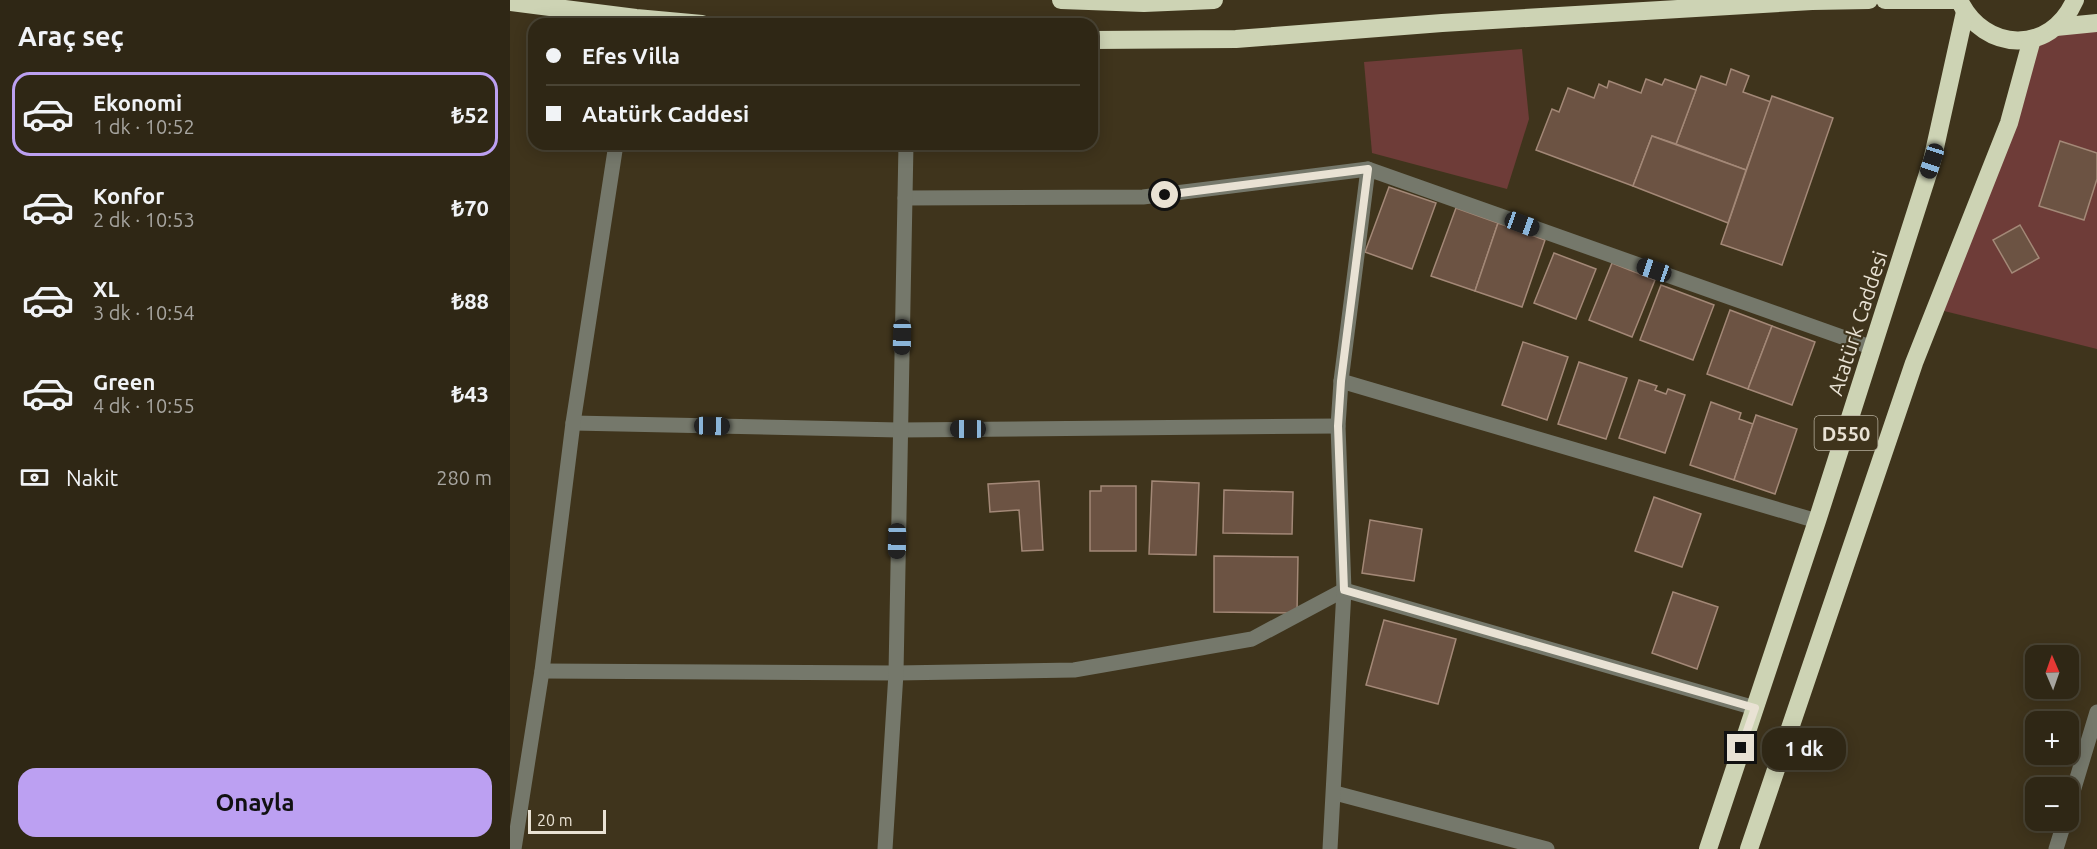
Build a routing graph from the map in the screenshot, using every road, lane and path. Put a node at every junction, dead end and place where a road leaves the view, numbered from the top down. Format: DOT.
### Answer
graph roads {
  1 [pos="1061,0"];
  2 [pos="1214,0"];
  3 [pos="1869,0"];
  4 [pos="1885,0"];
  5 [pos="2075,0"];
  6 [pos="510,2"];
  7 [pos="1961,4"];
  8 [pos="615,18"];
  9 [pos="2097,23"];
  10 [pos="2056,27"];
  11 [pos="2032,39"];
  12 [pos="1098,40"];
  13 [pos="615,150"];
  14 [pos="906,150"];
  15 [pos="1368,169"];
  16 [pos="905,198"];
  17 [pos="1873,348"];
  18 [pos="1341,381"];
  19 [pos="573,423"];
  20 [pos="1338,426"];
  21 [pos="899,430"];
  22 [pos="1817,522"];
  23 [pos="1344,590"];
  24 [pos="542,671"];
  25 [pos="896,673"];
  26 [pos="1755,708"];
  27 [pos="2097,712"];
  28 [pos="2077,777"];
  29 [pos="1335,793"];
  30 [pos="2062,831"];
  31 [pos="514,849"];
  32 [pos="885,849"];
  33 [pos="1330,849"];
  34 [pos="1547,849"];
  35 [pos="1708,849"];
  36 [pos="1749,849"];
  37 [pos="2056,849"];
  1 -- 2 [label="highway"];
  3 -- 12 [label="highway"];
  4 -- 7 [label="highway"];
  5 -- 10 [label="highway"];
  6 -- 8 [label="highway"];
  7 -- 11 [label="highway"];
  7 -- 17 [label="highway, Atatürk Caddesi / D550"];
  9 -- 10 [label="highway"];
  10 -- 11 [label="highway"];
  11 -- 36 [label="highway, D550"];
  13 -- 19 [label="street"];
  14 -- 16 [label="street"];
  15 -- 16 [label="street"];
  15 -- 17 [label="street"];
  15 -- 18 [label="street"];
  16 -- 21 [label="street"];
  17 -- 22 [label="highway, Atatürk Caddesi / D550"];
  18 -- 20 [label="street"];
  18 -- 22 [label="street"];
  19 -- 21 [label="street"];
  19 -- 24 [label="street"];
  20 -- 21 [label="street"];
  20 -- 23 [label="street"];
  21 -- 25 [label="street"];
  22 -- 26 [label="highway, Atatürk Caddesi / D550"];
  23 -- 25 [label="street"];
  23 -- 26 [label="street"];
  23 -- 29 [label="street"];
  24 -- 25 [label="street"];
  24 -- 31 [label="street"];
  25 -- 32 [label="street"];
  26 -- 35 [label="highway, Atatürk Caddesi / D550"];
  27 -- 28 [label="street"];
  29 -- 33 [label="street"];
  29 -- 34 [label="street"];
  30 -- 37 [label="street"];
}
